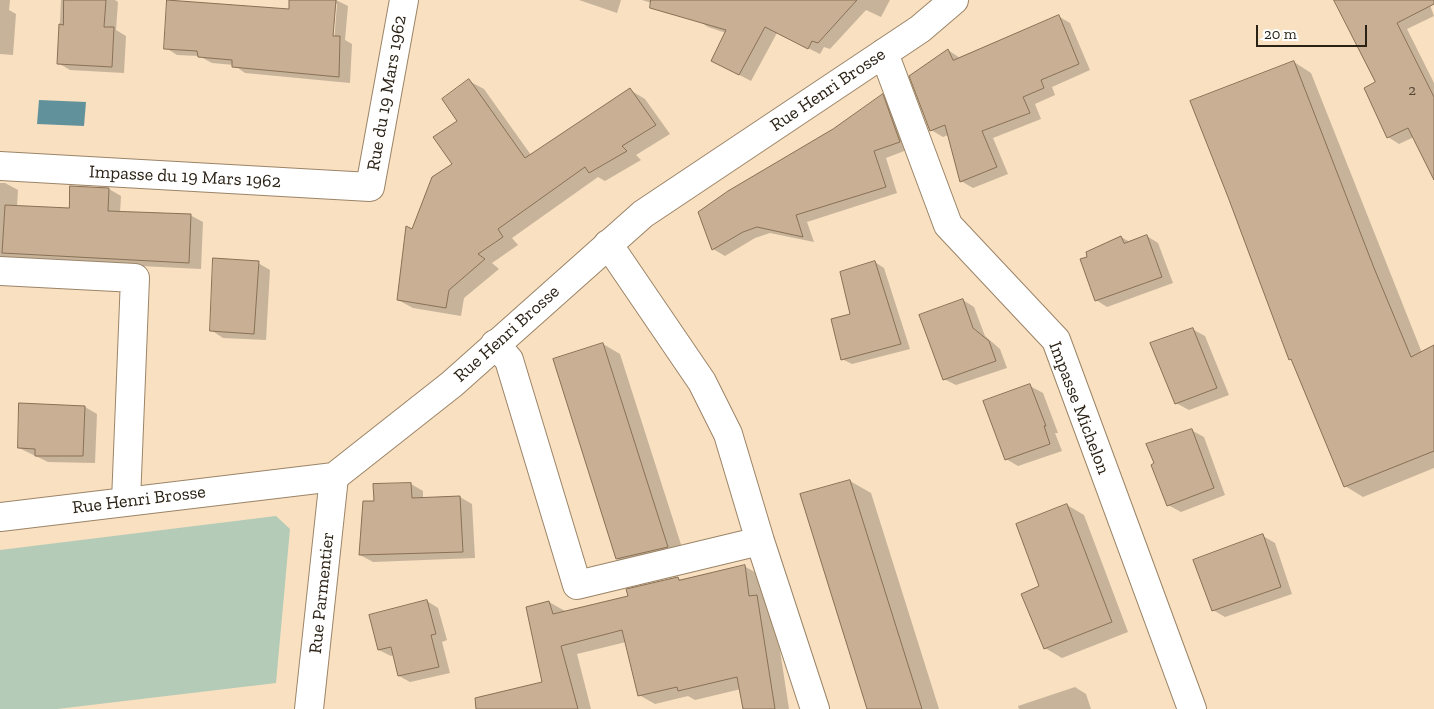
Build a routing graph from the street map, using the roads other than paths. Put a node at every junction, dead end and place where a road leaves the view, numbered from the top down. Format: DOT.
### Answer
graph roads {
  1 [pos="404,0"];
  2 [pos="954,0"];
  3 [pos="884,54"];
  4 [pos="0,166"];
  5 [pos="370,187"];
  6 [pos="608,244"];
  7 [pos="0,271"];
  8 [pos="495,344"];
  9 [pos="334,477"];
  10 [pos="126,502"];
  11 [pos="0,517"];
  12 [pos="760,541"];
  13 [pos="309,709"];
  14 [pos="815,709"];
  15 [pos="1192,709"];
  1 -- 5 [label="street, Rue du 19 Mars 1962"];
  2 -- 3 [label="street, Rue Henri Brosse"];
  3 -- 6 [label="street, Rue Henri Brosse"];
  3 -- 15 [label="street, Impasse Michelon"];
  4 -- 5 [label="street, Impasse du 19 Mars 1962"];
  6 -- 8 [label="street, Rue Henri Brosse"];
  6 -- 12 [label="street"];
  7 -- 10 [label="street"];
  8 -- 9 [label="street, Rue Henri Brosse"];
  8 -- 12 [label="street"];
  9 -- 10 [label="street, Rue Henri Brosse"];
  9 -- 13 [label="street, Rue Parmentier"];
  10 -- 11 [label="street, Rue Henri Brosse"];
  12 -- 14 [label="street"];
}
